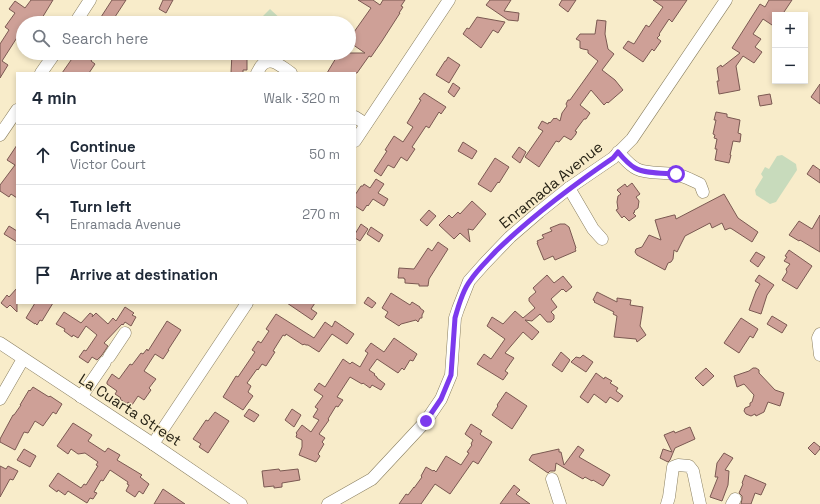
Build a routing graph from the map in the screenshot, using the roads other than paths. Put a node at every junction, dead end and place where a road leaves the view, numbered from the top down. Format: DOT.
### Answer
graph roads {
  1 [pos="90,0"];
  2 [pos="449,0"];
  3 [pos="726,0"];
  4 [pos="79,16"];
  5 [pos="50,60"];
  6 [pos="42,72"];
  7 [pos="258,72"];
  8 [pos="290,72"];
  9 [pos="16,111"];
  10 [pos="356,118"];
  11 [pos="366,124"];
  12 [pos="0,135"];
  13 [pos="356,139"];
  14 [pos="618,152"];
  15 [pos="569,188"];
  16 [pos="703,192"];
  17 [pos="602,239"];
  18 [pos="246,304"];
  19 [pos="125,333"];
  20 [pos="820,334"];
  21 [pos="0,343"];
  22 [pos="820,355"];
  23 [pos="23,359"];
  24 [pos="81,397"];
  25 [pos="0,399"];
  26 [pos="153,444"];
  27 [pos="552,479"];
  28 [pos="241,504"];
  29 [pos="328,504"];
  30 [pos="560,504"];
  31 [pos="667,504"];
  32 [pos="700,504"];
  1 -- 4 [label="street"];
  2 -- 11 [label="street"];
  3 -- 14 [label="street, Enramada Avenue"];
  5 -- 6 [label="street"];
  7 -- 8 [label="street"];
  9 -- 12 [label="street"];
  10 -- 11 [label="street"];
  11 -- 13 [label="street"];
  14 -- 15 [label="street, Enramada Avenue"];
  14 -- 16 [label="street"];
  15 -- 17 [label="street"];
  15 -- 29 [label="street, Enramada Avenue"];
  18 -- 26 [label="street"];
  19 -- 24 [label="street"];
  20 -- 22 [label="street"];
  21 -- 23 [label="street, La Cuarta Street"];
  23 -- 24 [label="street, La Cuarta Street"];
  23 -- 25 [label="street"];
  24 -- 26 [label="street, La Cuarta Street"];
  26 -- 28 [label="street, La Cuarta Street"];
  27 -- 30 [label="street"];
  31 -- 32 [label="street"];
}
